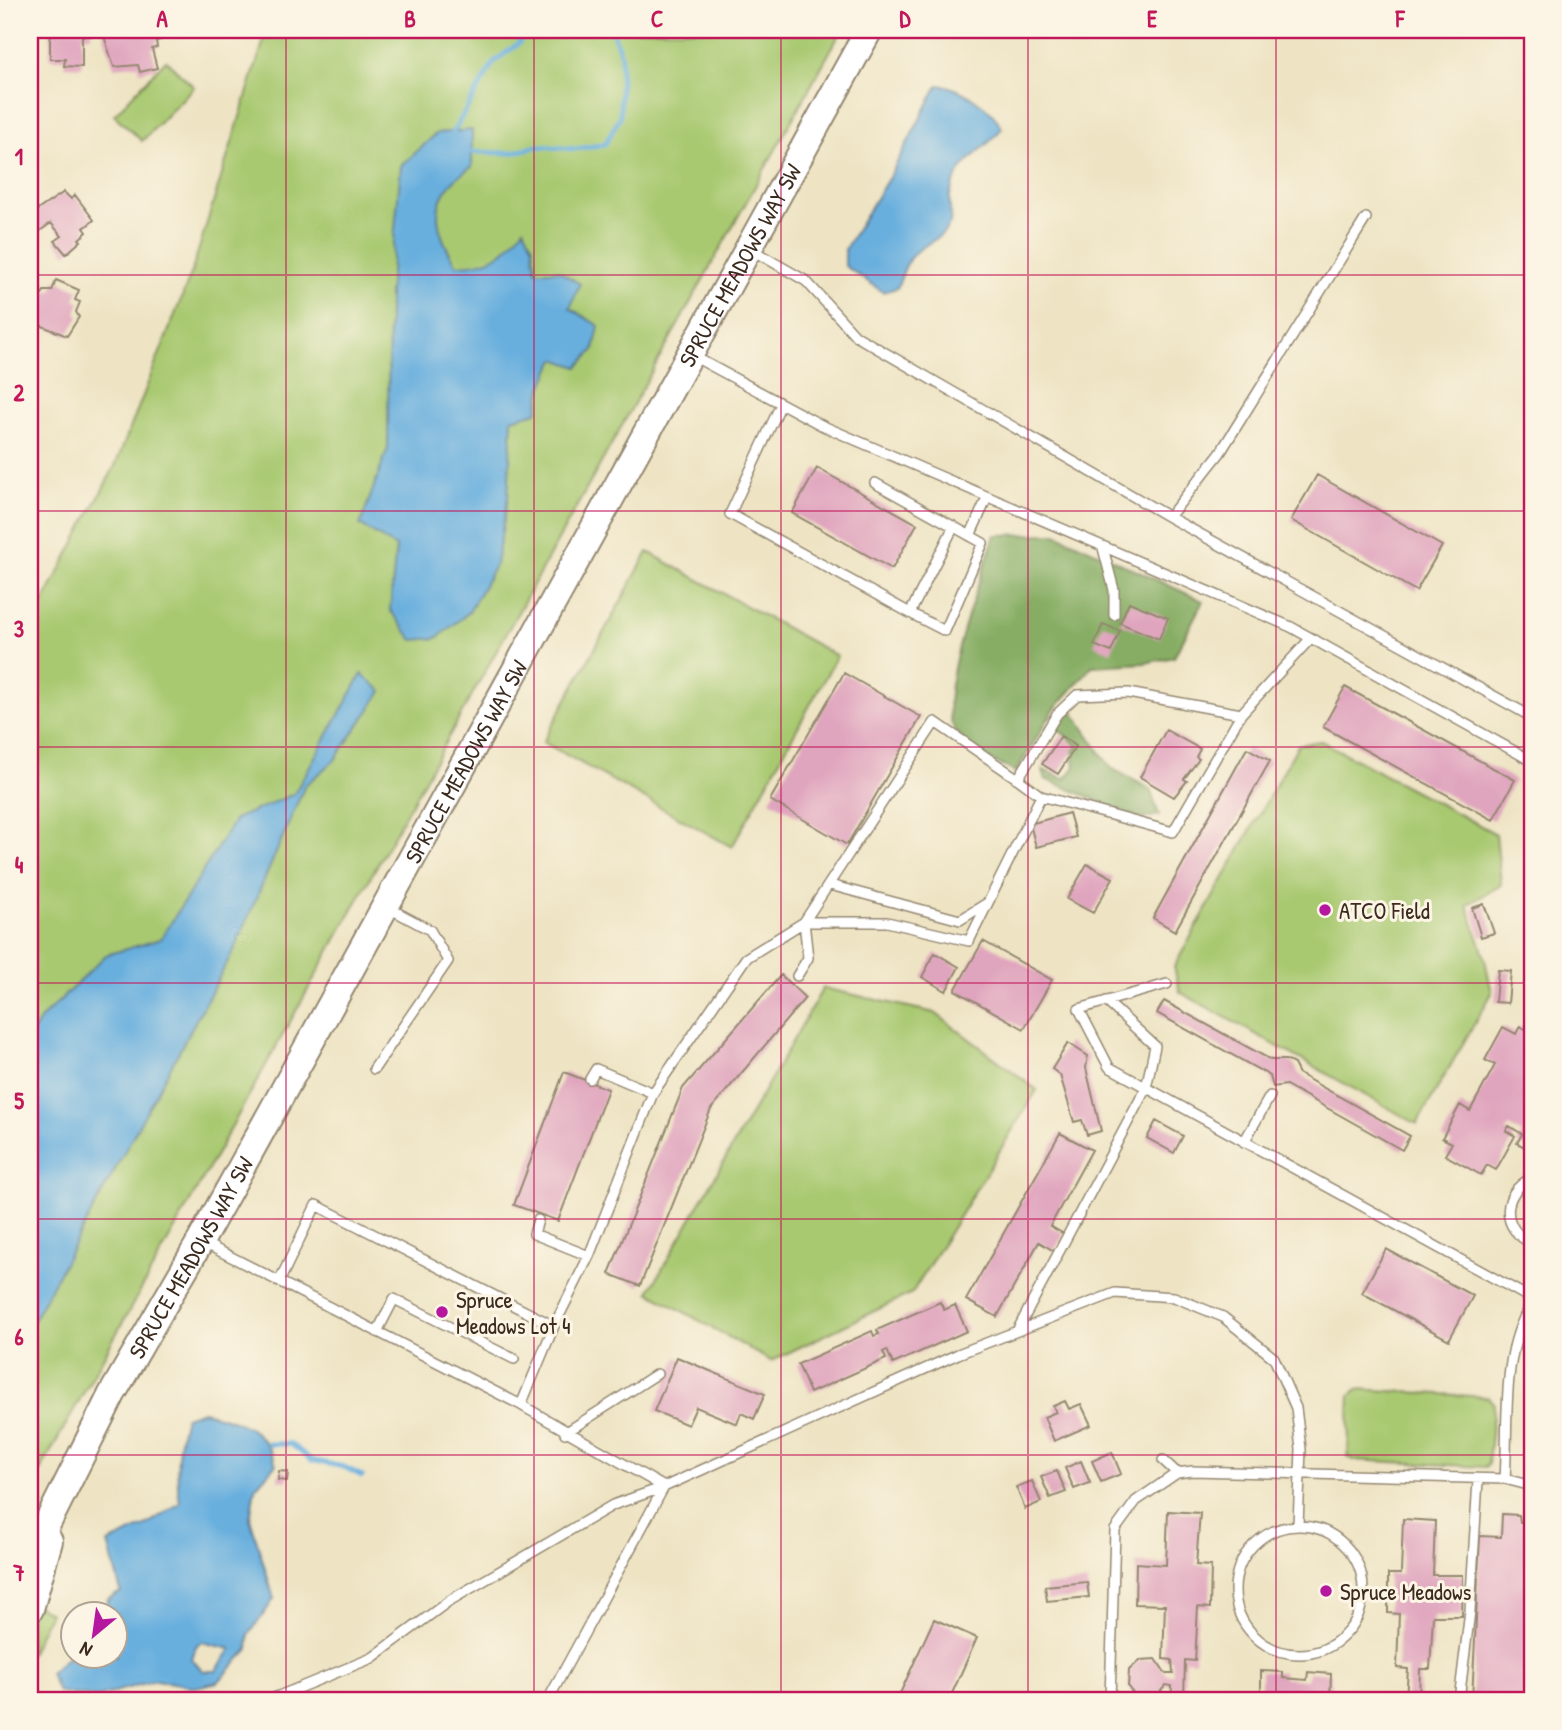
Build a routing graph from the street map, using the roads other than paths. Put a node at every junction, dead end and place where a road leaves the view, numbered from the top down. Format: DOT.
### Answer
graph roads {
  1 [pos="869,30"];
  2 [pos="1366,218"];
  3 [pos="747,247"];
  4 [pos="688,354"];
  5 [pos="781,404"];
  6 [pos="875,483"];
  7 [pos="987,498"];
  8 [pos="1169,517"];
  9 [pos="954,526"];
  10 [pos="970,536"];
  11 [pos="1103,548"];
  12 [pos="909,613"];
  13 [pos="1114,615"];
  14 [pos="1311,638"];
  15 [pos="1241,714"];
  16 [pos="1532,717"];
  17 [pos="1532,761"];
  18 [pos="1018,779"];
  19 [pos="1041,796"];
  20 [pos="830,885"];
  21 [pos="989,902"];
  22 [pos="386,906"];
  23 [pos="804,922"];
  24 [pos="797,976"];
  25 [pos="1167,984"];
  26 [pos="1107,1001"];
  27 [pos="374,1069"];
  28 [pos="590,1079"];
  29 [pos="1146,1088"];
  30 [pos="653,1093"];
  31 [pos="1270,1096"];
  32 [pos="1244,1142"];
  33 [pos="1532,1178"];
  34 [pos="538,1220"];
  35 [pos="200,1242"];
  36 [pos="1532,1243"];
  37 [pos="589,1256"];
  38 [pos="279,1282"];
  39 [pos="1532,1301"];
  40 [pos="554,1326"];
  41 [pos="1017,1331"];
  42 [pos="377,1332"];
  43 [pos="513,1359"];
  44 [pos="657,1374"];
  45 [pos="521,1405"];
  46 [pos="565,1433"];
  47 [pos="1163,1460"];
  48 [pos="1177,1473"];
  49 [pos="1301,1475"];
  50 [pos="1505,1479"];
  51 [pos="1478,1480"];
  52 [pos="1532,1486"];
  53 [pos="664,1487"];
  54 [pos="62,1492"];
  55 [pos="1298,1525"];
  56 [pos="30,1558"];
  57 [pos="30,1609"];
  58 [pos="1460,1692"];
  59 [pos="269,1700"];
  60 [pos="548,1700"];
  61 [pos="1110,1700"];
  1 -- 3 [label="main road, SPRUCE MEADOWS WAY SW"];
  2 -- 8 [label="lane"];
  3 -- 4 [label="main road, SPRUCE MEADOWS WAY SW"];
  3 -- 8 [label="lane"];
  4 -- 5 [label="lane"];
  4 -- 22 [label="main road, SPRUCE MEADOWS WAY SW"];
  5 -- 7 [label="lane"];
  5 -- 12 [label="lane"];
  6 -- 9 [label="lane"];
  7 -- 10 [label="lane"];
  7 -- 11 [label="lane"];
  8 -- 16 [label="lane"];
  9 -- 10 [label="lane"];
  9 -- 12 [label="lane"];
  10 -- 12 [label="lane"];
  11 -- 13 [label="lane"];
  11 -- 14 [label="lane"];
  14 -- 15 [label="lane"];
  14 -- 17 [label="lane"];
  15 -- 18 [label="lane"];
  15 -- 19 [label="lane"];
  18 -- 19 [label="lane"];
  18 -- 20 [label="lane"];
  19 -- 21 [label="lane"];
  20 -- 21 [label="lane"];
  20 -- 23 [label="lane"];
  21 -- 23 [label="lane"];
  22 -- 27 [label="lane"];
  22 -- 35 [label="main road, SPRUCE MEADOWS WAY SW"];
  23 -- 24 [label="lane"];
  23 -- 30 [label="lane"];
  25 -- 26 [label="lane"];
  26 -- 29 [label="lane"];
  26 -- 29 [label="lane"];
  28 -- 30 [label="lane"];
  29 -- 32 [label="lane"];
  29 -- 41 [label="lane"];
  30 -- 37 [label="lane"];
  31 -- 32 [label="lane"];
  32 -- 39 [label="lane"];
  33 -- 36 [label="lane"];
  34 -- 37 [label="lane"];
  35 -- 38 [label="lane"];
  35 -- 54 [label="main road, SPRUCE MEADOWS WAY SW"];
  37 -- 40 [label="lane"];
  38 -- 40 [label="lane"];
  38 -- 42 [label="lane"];
  39 -- 50 [label="lane"];
  40 -- 45 [label="lane"];
  41 -- 49 [label="lane"];
  41 -- 53 [label="lane"];
  42 -- 43 [label="lane"];
  42 -- 45 [label="lane"];
  44 -- 46 [label="lane"];
  45 -- 46 [label="lane"];
  46 -- 53 [label="lane"];
  47 -- 48 [label="lane"];
  48 -- 49 [label="lane"];
  48 -- 61 [label="lane"];
  49 -- 51 [label="lane"];
  49 -- 55 [label="lane"];
  50 -- 51 [label="lane"];
  50 -- 52 [label="lane"];
  51 -- 58 [label="lane"];
  53 -- 59 [label="lane"];
  53 -- 60 [label="lane"];
  54 -- 56 [label="main road, SPRUCE MEADOWS WAY SW"];
  54 -- 57 [label="main road, SPRUCE MEADOWS WAY SW"];
  55 -- 55 [label="lane"];
}
